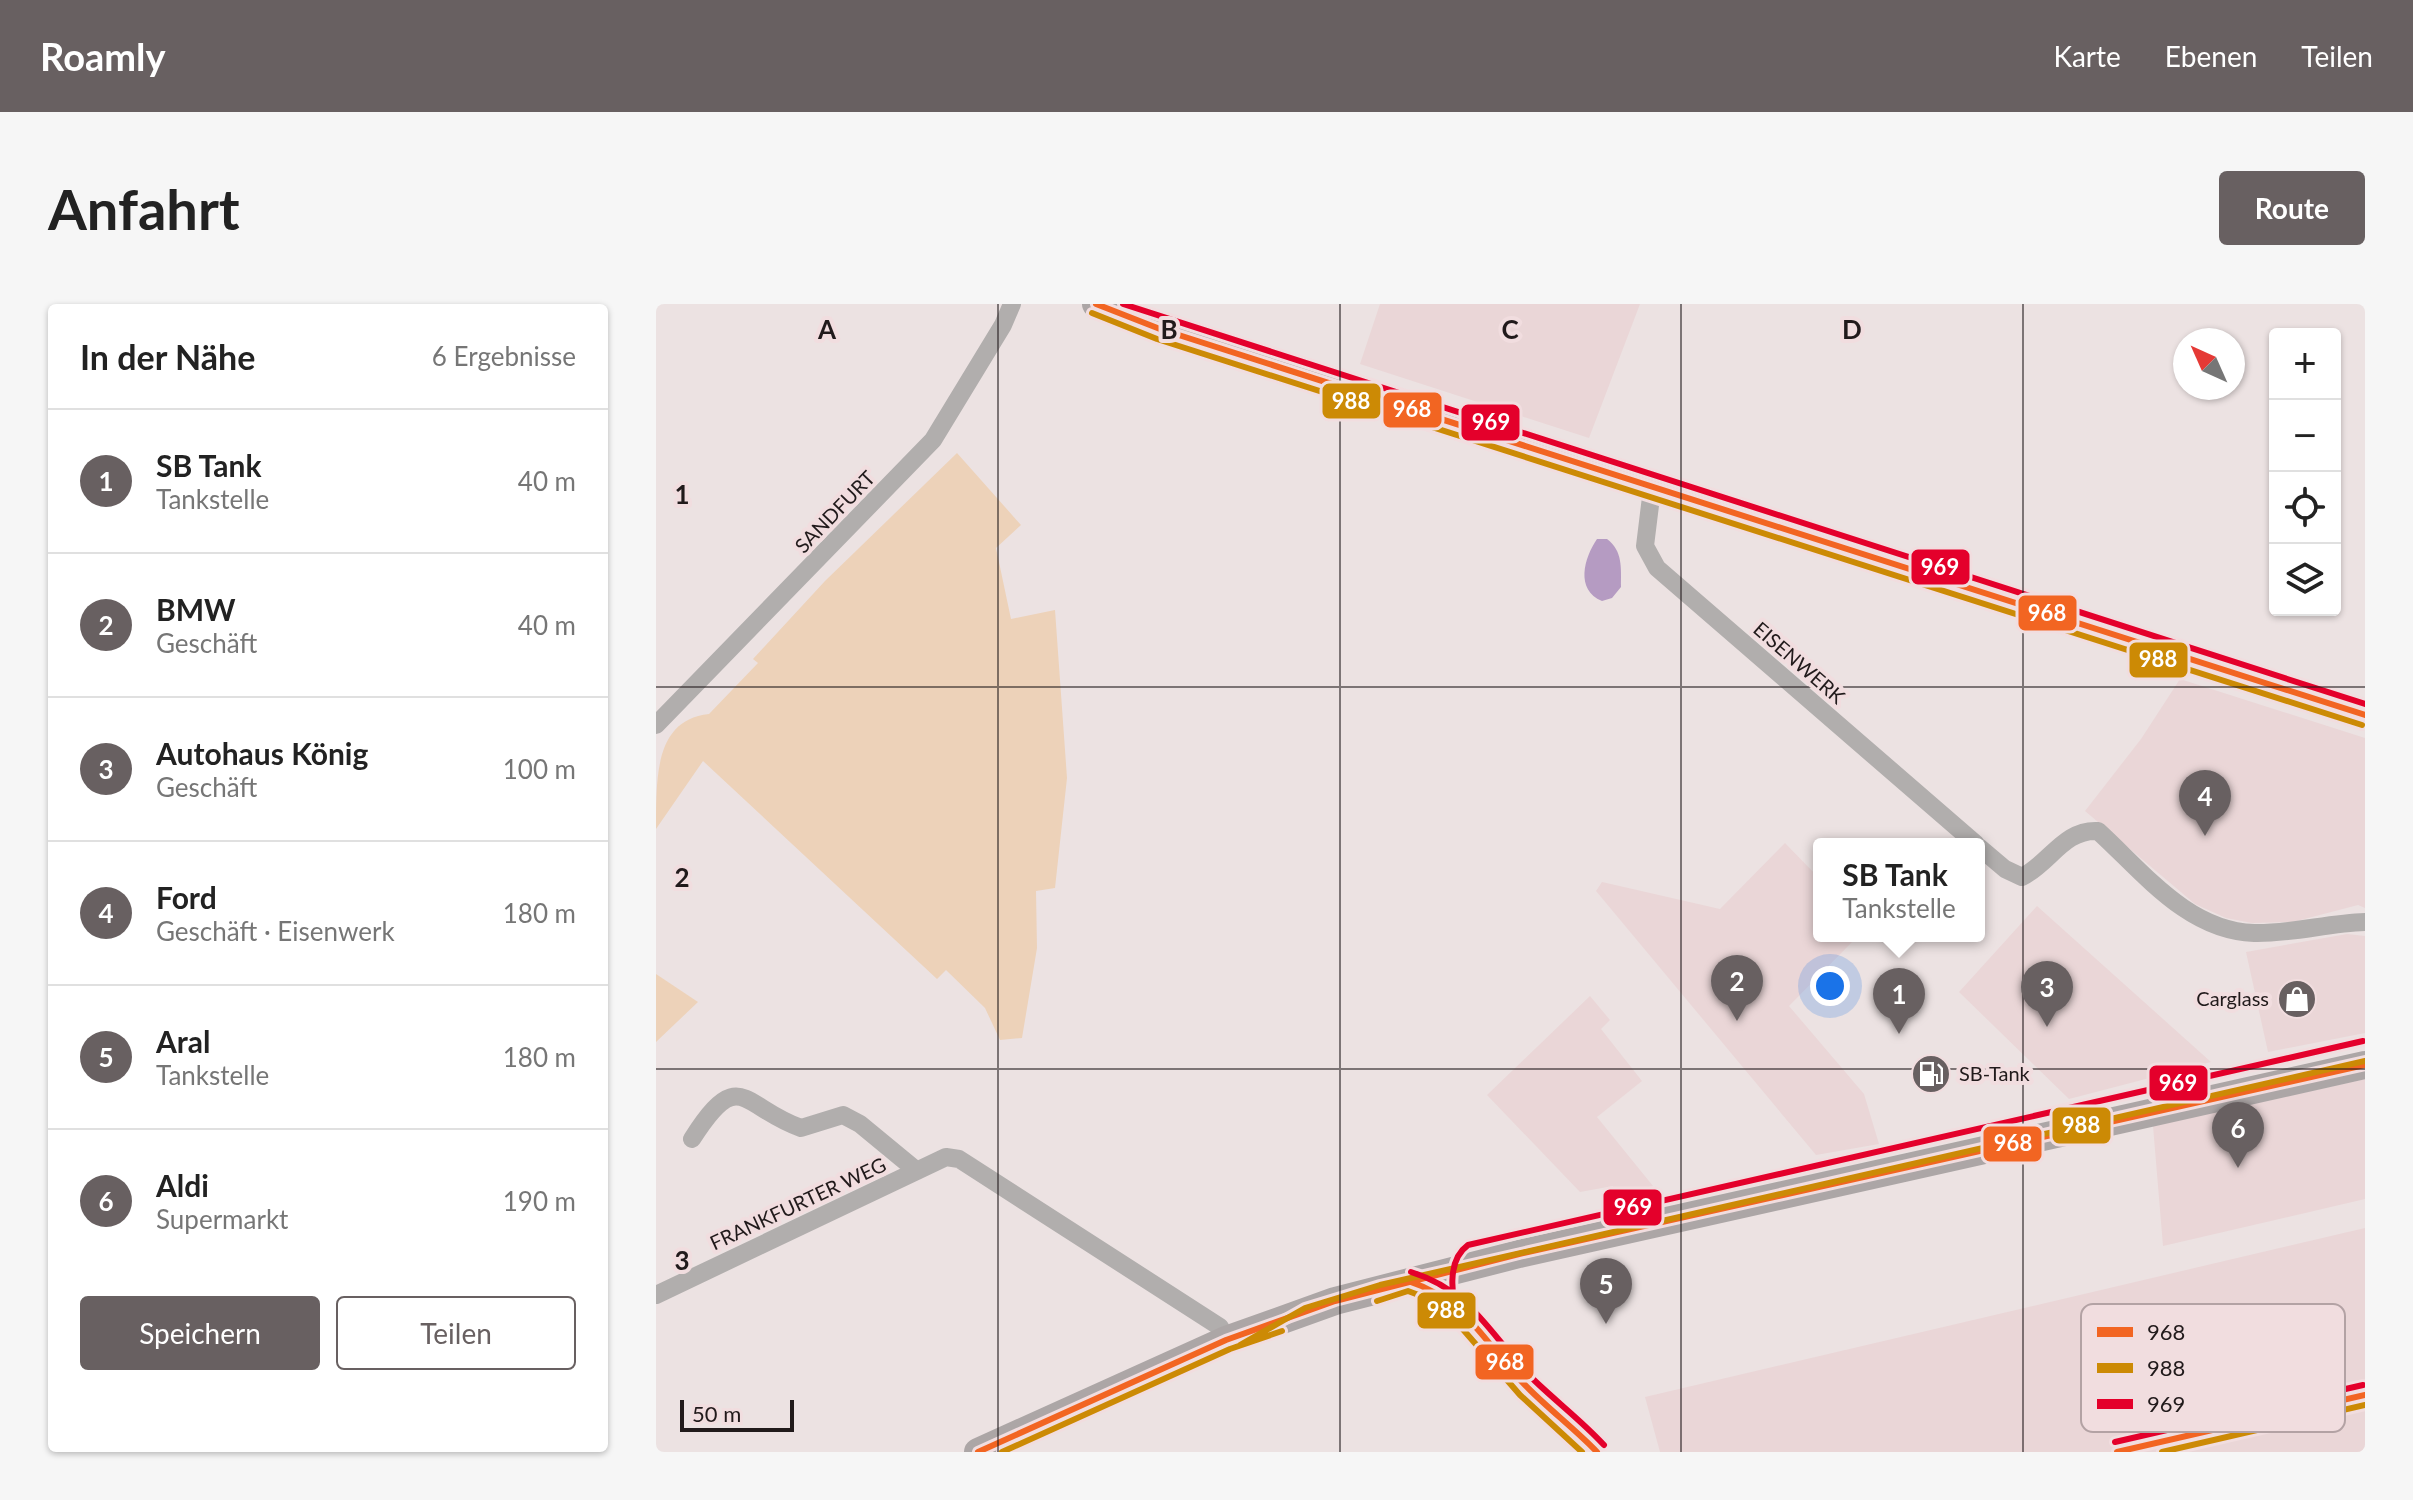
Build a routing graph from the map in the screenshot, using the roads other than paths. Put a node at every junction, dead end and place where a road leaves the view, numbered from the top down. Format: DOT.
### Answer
graph roads {
  1 [pos="1012,304"];
  2 [pos="1096,304"];
  3 [pos="1652,489"];
  4 [pos="2365,715"];
  5 [pos="656,725"];
  6 [pos="1970,838"];
  7 [pos="1985,851"];
  8 [pos="2365,922"];
  9 [pos="2365,1051"];
  10 [pos="2365,1065"];
  11 [pos="692,1139"];
  12 [pos="917,1171"];
  13 [pos="656,1295"];
  14 [pos="1227,1335"];
  15 [pos="978,1452"];
  1 -- 5 [label="street, SANDFURT"];
  2 -- 3 [label="main road"];
  3 -- 4 [label="main road"];
  3 -- 6 [label="street, EISENWERK"];
  7 -- 8 [label="street, EISENWERK"];
  9 -- 14 [label="main road"];
  10 -- 14 [label="main road"];
  11 -- 12 [label="street"];
  12 -- 13 [label="street, FRANKFURTER WEG"];
  12 -- 14 [label="street, FRANKFURTER WEG"];
  14 -- 15 [label="main road"];
}
